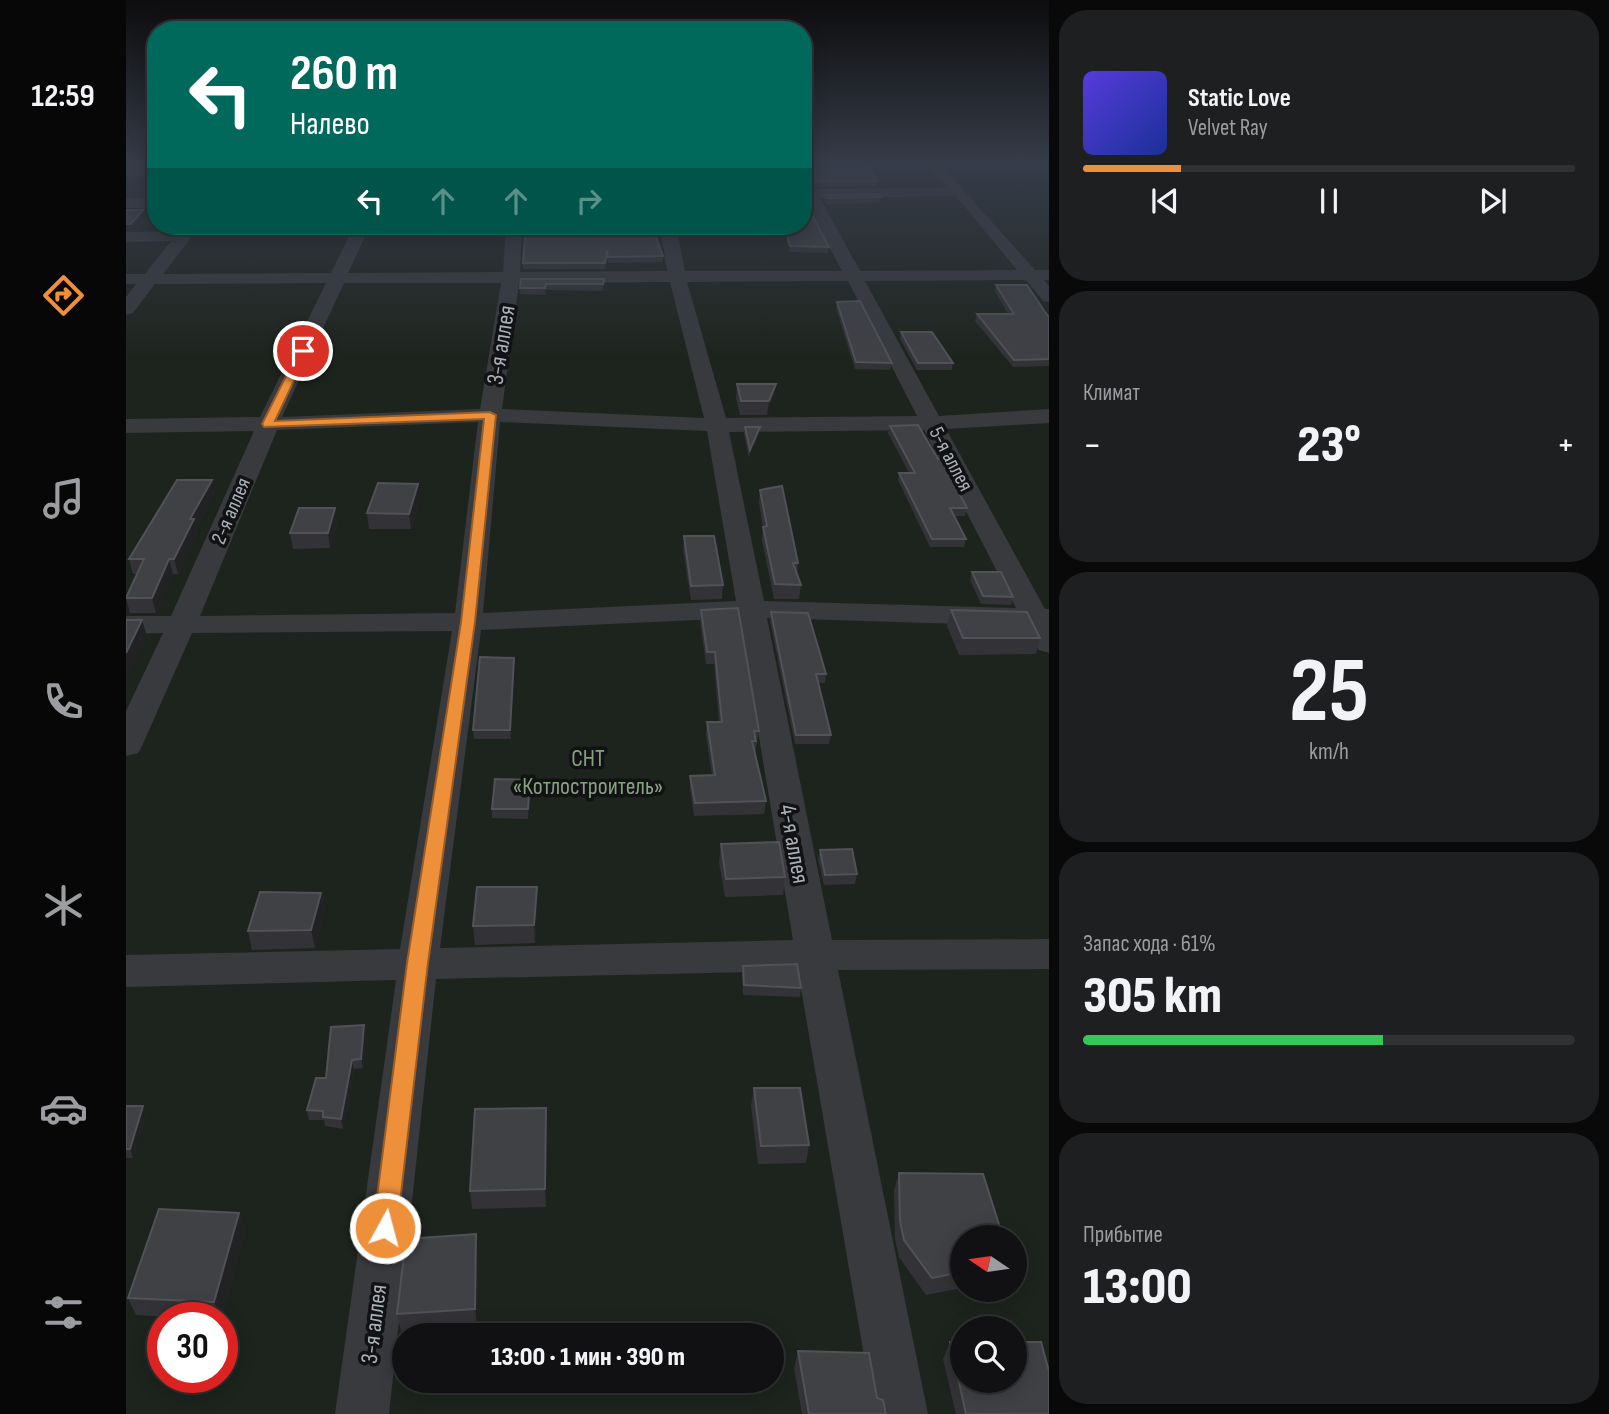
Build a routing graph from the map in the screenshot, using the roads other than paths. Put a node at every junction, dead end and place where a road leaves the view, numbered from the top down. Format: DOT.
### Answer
graph roads {
  1 [pos="829,231"];
  2 [pos="993,231"];
  3 [pos="147,235"];
  4 [pos="185,235"];
  5 [pos="358,235"];
  6 [pos="513,235"];
  7 [pos="670,235"];
  8 [pos="126,237"];
  9 [pos="853,274"];
  10 [pos="1030,274"];
  11 [pos="1049,275"];
  12 [pos="511,276"];
  13 [pos="339,277"];
  14 [pos="677,277"];
  15 [pos="126,279"];
  16 [pos="152,279"];
  17 [pos="1049,297"];
  18 [pos="126,309"];
  19 [pos="490,415"];
  20 [pos="1049,416"];
  21 [pos="932,423"];
  22 [pos="268,424"];
  23 [pos="717,425"];
  24 [pos="126,426"];
  25 [pos="751,609"];
  26 [pos="1043,618"];
  27 [pos="468,622"];
  28 [pos="126,625"];
  29 [pos="181,626"];
  30 [pos="1049,644"];
  31 [pos="126,746"];
  32 [pos="1049,954"];
  33 [pos="814,955"];
  34 [pos="418,963"];
  35 [pos="126,971"];
  36 [pos="362,1414"];
  37 [pos="901,1414"];
  1 -- 9 [label="street, 5-я аллея"];
  2 -- 10 [label="street"];
  3 -- 8 [label="street"];
  4 -- 16 [label="street"];
  5 -- 13 [label="street, 2-я аллея"];
  6 -- 12 [label="street, 3-я аллея"];
  7 -- 14 [label="street, 4-я аллея"];
  9 -- 10 [label="street"];
  9 -- 14 [label="street"];
  9 -- 21 [label="street, 5-я аллея"];
  10 -- 11 [label="street"];
  10 -- 17 [label="street"];
  12 -- 13 [label="street"];
  12 -- 14 [label="street"];
  12 -- 19 [label="street, 3-я аллея"];
  13 -- 16 [label="street"];
  13 -- 22 [label="street, 2-я аллея"];
  14 -- 23 [label="street, 4-я аллея"];
  15 -- 16 [label="street"];
  16 -- 18 [label="street"];
  19 -- 22 [label="street"];
  19 -- 23 [label="street"];
  19 -- 27 [label="street, 3-я аллея"];
  20 -- 21 [label="street"];
  21 -- 23 [label="street"];
  21 -- 26 [label="street, 5-я аллея"];
  22 -- 24 [label="street"];
  22 -- 29 [label="street, 2-я аллея"];
  23 -- 25 [label="street, 4-я аллея"];
  25 -- 26 [label="street"];
  25 -- 27 [label="street"];
  25 -- 33 [label="street, 4-я аллея"];
  26 -- 30 [label="street, 5-я аллея"];
  27 -- 29 [label="street"];
  27 -- 34 [label="street, 3-я аллея"];
  28 -- 29 [label="street"];
  29 -- 31 [label="street, 2-я аллея"];
  32 -- 33 [label="street"];
  33 -- 34 [label="street"];
  33 -- 37 [label="street, 4-я аллея"];
  34 -- 35 [label="street"];
  34 -- 36 [label="street, 3-я аллея"];
}
